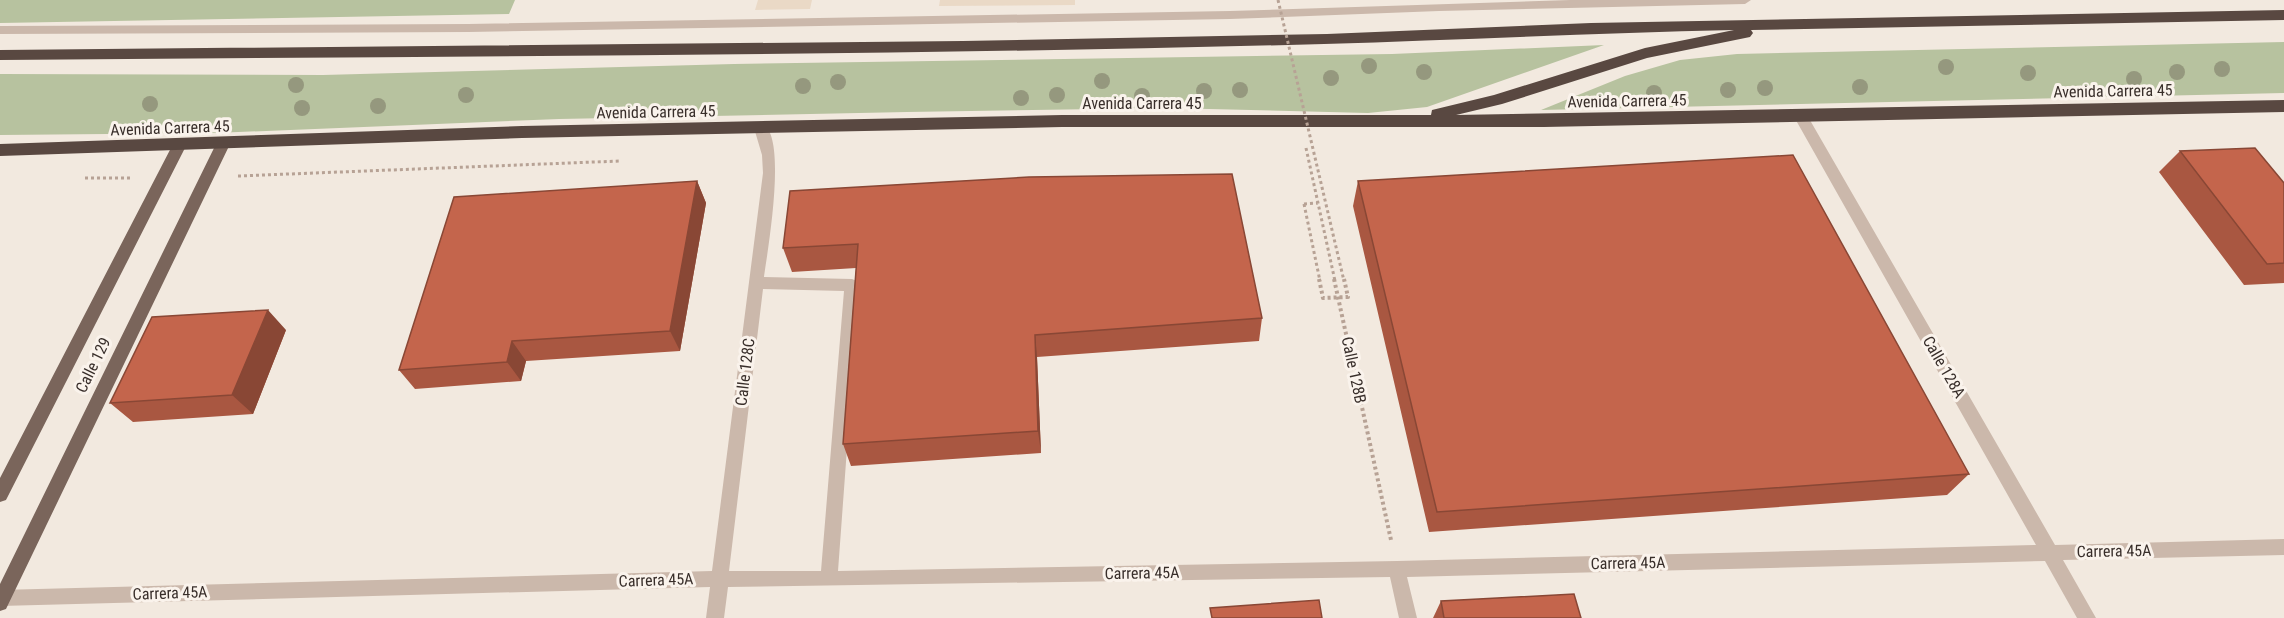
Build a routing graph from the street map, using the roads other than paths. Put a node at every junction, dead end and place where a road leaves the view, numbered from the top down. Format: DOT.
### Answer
graph roads {
  1 [pos="1744,0"];
  2 [pos="2284,15"];
  3 [pos="1794,23"];
  4 [pos="0,30"];
  5 [pos="0,56"];
  6 [pos="2284,106"];
  7 [pos="1800,116"];
  8 [pos="1410,121"];
  9 [pos="760,128"];
  10 [pos="223,144"];
  11 [pos="179,146"];
  12 [pos="0,150"];
  13 [pos="756,283"];
  14 [pos="0,495"];
  15 [pos="2284,547"];
  16 [pos="2049,552"];
  17 [pos="1397,569"];
  18 [pos="720,579"];
  19 [pos="829,579"];
  20 [pos="1,600"];
  21 [pos="715,618"];
  22 [pos="1408,618"];
  23 [pos="2087,618"];
  1 -- 4 [label="street"];
  2 -- 3 [label="highway"];
  3 -- 5 [label="highway"];
  3 -- 8 [label="highway"];
  6 -- 7 [label="highway, Avenida Carrera 45"];
  7 -- 8 [label="highway, Avenida Carrera 45"];
  7 -- 16 [label="street, Calle 128A"];
  8 -- 9 [label="highway, Avenida Carrera 45"];
  9 -- 10 [label="highway, Avenida Carrera 45"];
  9 -- 13 [label="street, Calle 128C"];
  10 -- 11 [label="highway, Avenida Carrera 45"];
  10 -- 20 [label="main road, Calle 129"];
  11 -- 12 [label="highway, Avenida Carrera 45"];
  11 -- 14 [label="main road, Calle 129"];
  13 -- 18 [label="street, Calle 128C"];
  13 -- 19 [label="street"];
  15 -- 16 [label="street, Carrera 45A"];
  16 -- 17 [label="street, Carrera 45A"];
  16 -- 23 [label="street, Calle 128A"];
  17 -- 19 [label="street, Carrera 45A"];
  17 -- 22 [label="street"];
  18 -- 19 [label="street, Carrera 45A"];
  18 -- 20 [label="street, Carrera 45A"];
  18 -- 21 [label="street, Calle 128C"];
}
